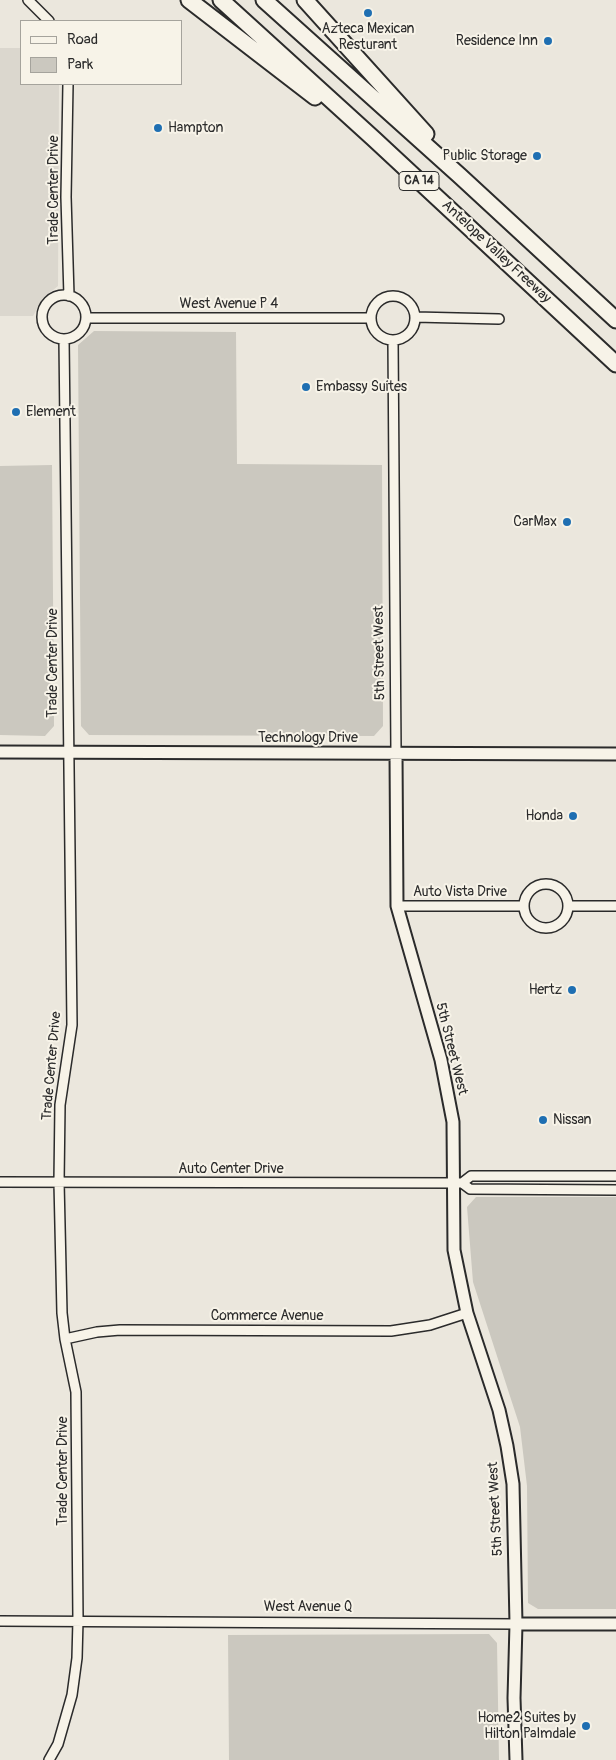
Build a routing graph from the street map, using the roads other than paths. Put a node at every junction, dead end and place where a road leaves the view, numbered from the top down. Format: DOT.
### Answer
graph roads {
  1 [pos="28,0"];
  2 [pos="189,0"];
  3 [pos="221,0"];
  4 [pos="264,0"];
  5 [pos="305,0"];
  6 [pos="48,20"];
  7 [pos="68,85"];
  8 [pos="374,139"];
  9 [pos="460,176"];
  10 [pos="69,296"];
  11 [pos="415,317"];
  12 [pos="86,318"];
  13 [pos="371,318"];
  14 [pos="499,319"];
  15 [pos="616,320"];
  16 [pos="64,339"];
  17 [pos="393,340"];
  18 [pos="616,364"];
  19 [pos="0,752"];
  20 [pos="68,752"];
  21 [pos="396,753"];
  22 [pos="616,754"];
  23 [pos="397,906"];
  24 [pos="523,906"];
  25 [pos="569,906"];
  26 [pos="616,906"];
  27 [pos="616,1176"];
  28 [pos="0,1182"];
  29 [pos="59,1182"];
  30 [pos="457,1183"];
  31 [pos="616,1190"];
  32 [pos="467,1313"];
  33 [pos="65,1339"];
  34 [pos="0,1620"];
  35 [pos="78,1620"];
  36 [pos="516,1624"];
  37 [pos="616,1624"];
  38 [pos="49,1760"];
  39 [pos="516,1760"];
  1 -- 6 [label="street"];
  2 -- 8 [label="highway"];
  3 -- 8 [label="highway, Antelope Valley Freeway / CA 14"];
  4 -- 9 [label="highway, CA 14"];
  5 -- 9 [label="highway"];
  7 -- 10 [label="street, Trade Center Drive"];
  8 -- 18 [label="highway, Antelope Valley Freeway / CA 14"];
  9 -- 15 [label="highway, CA 14"];
  10 -- 12 [label="street"];
  10 -- 16 [label="street"];
  11 -- 13 [label="street"];
  11 -- 14 [label="street"];
  11 -- 17 [label="street"];
  12 -- 13 [label="street, West Avenue P 4"];
  12 -- 16 [label="street"];
  13 -- 17 [label="street"];
  16 -- 20 [label="street, Trade Center Drive"];
  17 -- 21 [label="street, 5th Street West"];
  19 -- 20 [label="street, Technology Drive"];
  20 -- 21 [label="street, Technology Drive"];
  20 -- 29 [label="street, Trade Center Drive"];
  21 -- 22 [label="street, Technology Drive"];
  21 -- 23 [label="street, 5th Street West"];
  23 -- 24 [label="street, Auto Vista Drive"];
  23 -- 30 [label="street, 5th Street West"];
  24 -- 25 [label="street, Auto Vista Drive"];
  24 -- 25 [label="street, Auto Vista Drive"];
  25 -- 26 [label="street"];
  27 -- 30 [label="street, Auto Center Drive"];
  28 -- 29 [label="street, Auto Center Drive"];
  29 -- 30 [label="street, Auto Center Drive"];
  29 -- 33 [label="street, Trade Center Drive"];
  30 -- 31 [label="street, Auto Center Drive"];
  30 -- 32 [label="street, 5th Street West"];
  32 -- 33 [label="street, Commerce Avenue"];
  32 -- 36 [label="street, 5th Street West"];
  33 -- 35 [label="street, Trade Center Drive"];
  34 -- 35 [label="street, West Avenue Q"];
  35 -- 36 [label="street, West Avenue Q"];
  35 -- 38 [label="street, Trade Center Drive"];
  36 -- 37 [label="street, West Avenue Q"];
  36 -- 39 [label="street, 5th Street West"];
}
